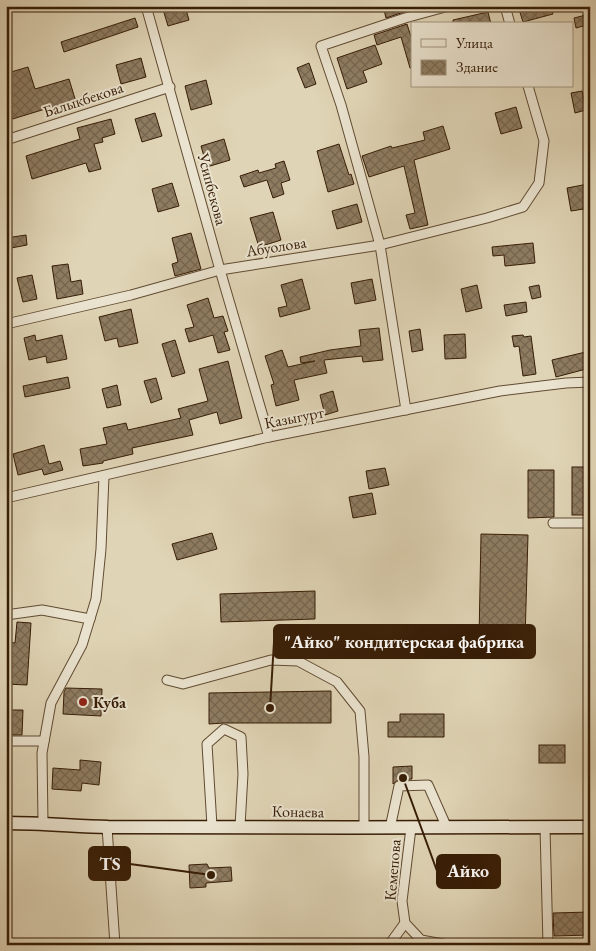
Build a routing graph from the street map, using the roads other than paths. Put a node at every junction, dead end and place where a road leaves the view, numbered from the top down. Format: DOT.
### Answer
graph roads {
  1 [pos="146,6"];
  2 [pos="448,6"];
  3 [pos="505,6"];
  4 [pos="509,22"];
  5 [pos="170,87"];
  6 [pos="529,88"];
  7 [pos="6,140"];
  8 [pos="380,244"];
  9 [pos="220,270"];
  10 [pos="6,324"];
  11 [pos="590,382"];
  12 [pos="406,410"];
  13 [pos="269,437"];
  14 [pos="104,476"];
  15 [pos="6,498"];
  16 [pos="553,523"];
  17 [pos="590,523"];
  18 [pos="6,615"];
  19 [pos="90,619"];
  20 [pos="167,680"];
  21 [pos="6,741"];
  22 [pos="44,741"];
  23 [pos="6,823"];
  24 [pos="43,823"];
  25 [pos="107,826"];
  26 [pos="212,826"];
  27 [pos="240,826"];
  28 [pos="545,827"];
  29 [pos="590,827"];
  30 [pos="364,828"];
  31 [pos="390,828"];
  32 [pos="410,828"];
  33 [pos="447,828"];
  34 [pos="405,923"];
  35 [pos="116,945"];
  36 [pos="389,945"];
  37 [pos="448,945"];
  38 [pos="548,945"];
  1 -- 5 [label="street, Усипбекова"];
  2 -- 8 [label="street"];
  3 -- 4 [label="street"];
  5 -- 7 [label="street, Балыкбекова"];
  5 -- 9 [label="street, Усипбекова"];
  6 -- 8 [label="street, Абуолова"];
  8 -- 9 [label="street, Абуолова"];
  8 -- 12 [label="street"];
  9 -- 10 [label="street, Абуолова"];
  9 -- 13 [label="street, Усипбекова"];
  11 -- 12 [label="street, Казыгурт"];
  12 -- 13 [label="street, Казыгурт"];
  13 -- 14 [label="street, Казыгурт"];
  14 -- 15 [label="street, Казыгурт"];
  14 -- 19 [label="street"];
  16 -- 17 [label="street"];
  18 -- 19 [label="street"];
  19 -- 22 [label="street"];
  20 -- 30 [label="street"];
  21 -- 22 [label="street"];
  22 -- 24 [label="street"];
  23 -- 24 [label="main road, Конаева"];
  24 -- 25 [label="main road, Конаева"];
  25 -- 26 [label="main road, Конаева"];
  25 -- 35 [label="street"];
  26 -- 27 [label="main road, Конаева"];
  26 -- 27 [label="street"];
  27 -- 30 [label="main road, Конаева"];
  28 -- 29 [label="main road, Конаева"];
  28 -- 33 [label="main road, Конаева"];
  28 -- 38 [label="street"];
  30 -- 31 [label="main road, Конаева"];
  31 -- 32 [label="main road, Конаева"];
  31 -- 33 [label="street"];
  32 -- 33 [label="main road, Конаева"];
  32 -- 34 [label="street, Кемепова"];
  34 -- 36 [label="street"];
  34 -- 37 [label="street, Кемепова"];
}
